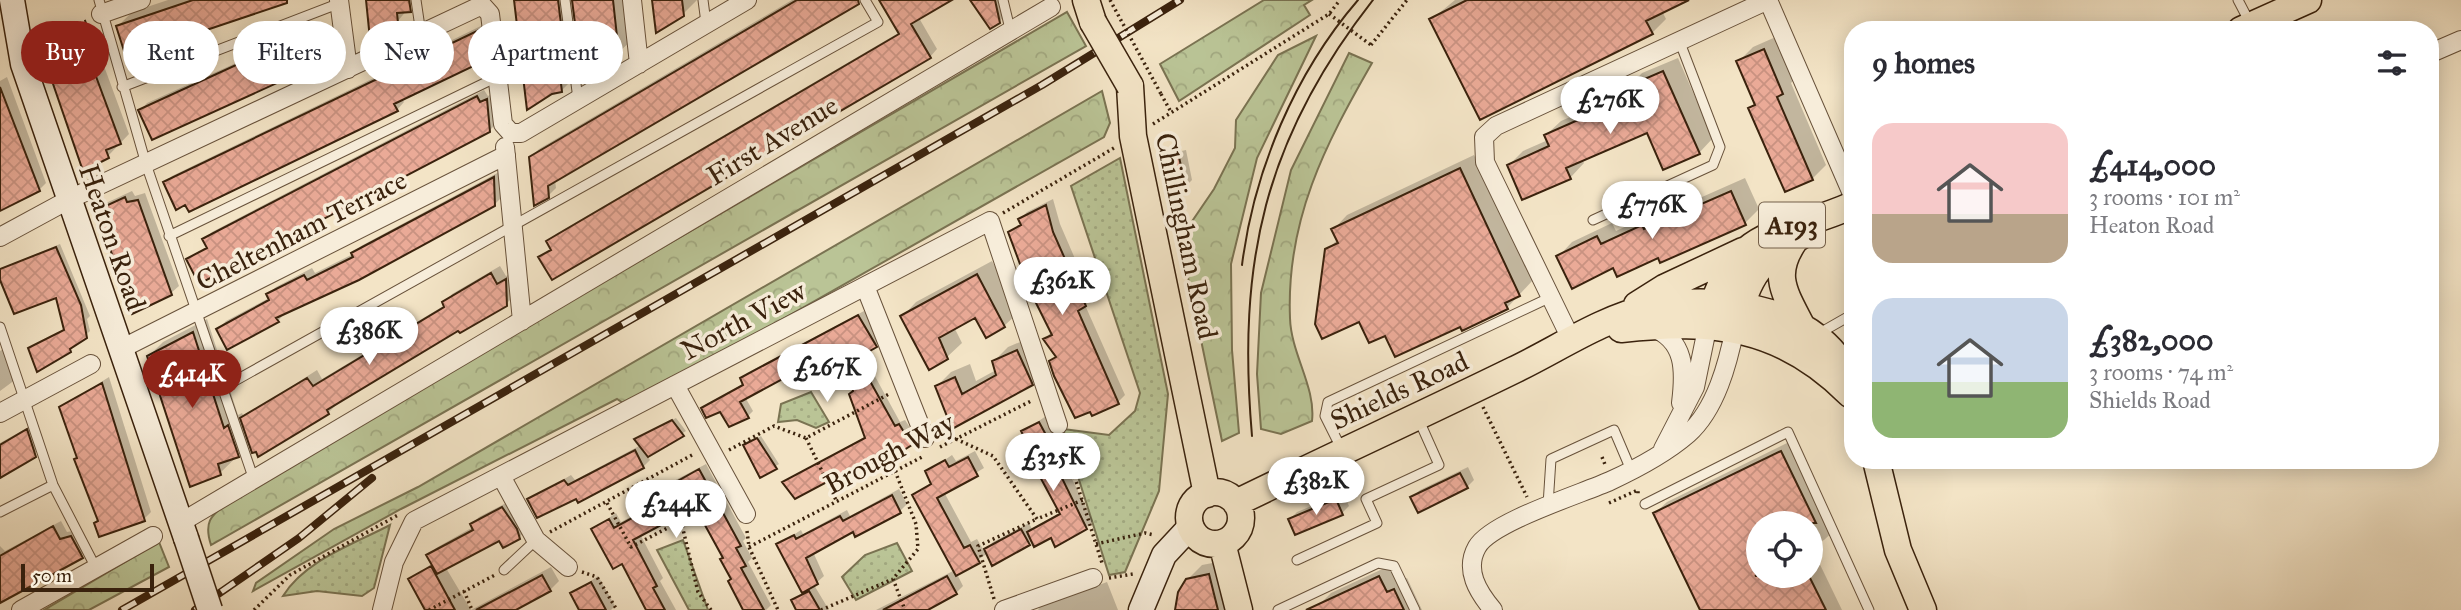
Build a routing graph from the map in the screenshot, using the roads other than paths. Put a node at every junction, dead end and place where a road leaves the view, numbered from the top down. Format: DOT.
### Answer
graph roads {
  1 [pos="12,0"];
  2 [pos="141,0"];
  3 [pos="416,0"];
  4 [pos="565,0"];
  5 [pos="632,0"];
  6 [pos="702,0"];
  7 [pos="747,0"];
  8 [pos="865,0"];
  9 [pos="1003,0"];
  10 [pos="1768,0"];
  11 [pos="2238,0"];
  12 [pos="2308,0"];
  13 [pos="340,2"];
  14 [pos="483,2"];
  15 [pos="100,7"];
  16 [pos="1051,7"];
  17 [pos="1090,11"];
  18 [pos="419,21"];
  19 [pos="446,21"];
  20 [pos="491,21"];
  21 [pos="2244,21"];
  22 [pos="2260,21"];
  23 [pos="706,23"];
  24 [pos="1010,29"];
  25 [pos="1679,40"];
  26 [pos="2461,40"];
  27 [pos="2439,50"];
  28 [pos="360,63"];
  29 [pos="639,64"];
  30 [pos="348,69"];
  31 [pos="483,84"];
  32 [pos="498,84"];
  33 [pos="122,87"];
  34 [pos="578,99"];
  35 [pos="510,133"];
  36 [pos="506,155"];
  37 [pos="146,164"];
  38 [pos="1844,188"];
  39 [pos="70,199"];
  40 [pos="1844,205"];
  41 [pos="1844,207"];
  42 [pos="1593,220"];
  43 [pos="513,229"];
  44 [pos="169,236"];
  45 [pos="0,237"];
  46 [pos="1795,240"];
  47 [pos="1745,250"];
  48 [pos="865,286"];
  49 [pos="1551,297"];
  50 [pos="197,314"];
  51 [pos="1710,314"];
  52 [pos="1621,315"];
  53 [pos="1738,317"];
  54 [pos="1844,317"];
  55 [pos="522,321"];
  56 [pos="1649,326"];
  57 [pos="0,327"];
  58 [pos="1809,330"];
  59 [pos="1581,337"];
  60 [pos="119,350"];
  61 [pos="90,364"];
  62 [pos="1844,365"];
  63 [pos="675,385"];
  64 [pos="222,388"];
  65 [pos="1844,389"];
  66 [pos="24,398"];
  67 [pos="0,413"];
  68 [pos="1417,417"];
  69 [pos="1678,424"];
  70 [pos="1058,425"];
  71 [pos="925,438"];
  72 [pos="1342,451"];
  73 [pos="1662,452"];
  74 [pos="1878,469"];
  75 [pos="1631,470"];
  76 [pos="501,476"];
  77 [pos="254,480"];
  78 [pos="52,485"];
  79 [pos="1207,494"];
  80 [pos="1236,503"];
  81 [pos="1645,504"];
  82 [pos="1541,509"];
  83 [pos="0,512"];
  84 [pos="746,514"];
  85 [pos="183,531"];
  86 [pos="1183,533"];
  87 [pos="153,536"];
  88 [pos="536,540"];
  89 [pos="1222,543"];
  90 [pos="1297,560"];
  91 [pos="568,567"];
  92 [pos="96,568"];
  93 [pos="504,570"];
  94 [pos="1093,578"];
  95 [pos="21,610"];
  96 [pos="210,610"];
  97 [pos="382,610"];
  98 [pos="1004,610"];
  99 [pos="1141,610"];
  100 [pos="1239,610"];
  101 [pos="1278,610"];
  102 [pos="1415,610"];
  103 [pos="1493,610"];
  104 [pos="1869,610"];
  105 [pos="1923,610"];
  1 -- 39 [label="street, Heaton Road"];
  2 -- 15 [label="street"];
  3 -- 18 [label="lane"];
  4 -- 34 [label="lane"];
  5 -- 29 [label="street"];
  6 -- 23 [label="lane"];
  7 -- 23 [label="street"];
  8 -- 43 [label="lane"];
  9 -- 24 [label="lane"];
  10 -- 25 [label="street"];
  10 -- 38 [label="street"];
  11 -- 21 [label="lane"];
  12 -- 22 [label="main road"];
  13 -- 30 [label="street"];
  13 -- 33 [label="lane"];
  14 -- 19 [label="street"];
  14 -- 20 [label="street"];
  15 -- 33 [label="lane"];
  16 -- 24 [label="street, First Avenue"];
  17 -- 79 [label="main road, Chillingham Road, bridge"];
  23 -- 29 [label="street"];
  24 -- 55 [label="street, First Avenue"];
  25 -- 42 [label="lane"];
  25 -- 49 [label="street"];
  26 -- 27 [label="street"];
  28 -- 30 [label="street"];
  29 -- 34 [label="street"];
  30 -- 37 [label="street"];
  31 -- 44 [label="lane"];
  32 -- 35 [label="street"];
  33 -- 37 [label="lane"];
  34 -- 35 [label="street"];
  35 -- 36 [label="street"];
  36 -- 43 [label="street"];
  36 -- 50 [label="street, Cheltenham Terrace"];
  37 -- 39 [label="street"];
  37 -- 44 [label="lane"];
  39 -- 45 [label="street"];
  39 -- 60 [label="street, Heaton Road"];
  40 -- 47 [label="main road, A193"];
  41 -- 46 [label="main road, A193"];
  43 -- 55 [label="street"];
  43 -- 64 [label="lane"];
  44 -- 50 [label="lane"];
  46 -- 53 [label="main road, A193"];
  46 -- 58 [label="main road"];
  47 -- 51 [label="main road, A193"];
  47 -- 52 [label="main road"];
  48 -- 63 [label="street, North View"];
  48 -- 70 [label="street, North View"];
  48 -- 71 [label="street"];
  49 -- 59 [label="street"];
  49 -- 72 [label="lane"];
  50 -- 60 [label="street, Cheltenham Terrace"];
  50 -- 64 [label="lane"];
  51 -- 52 [label="main road, Shields Road"];
  51 -- 53 [label="main road"];
  51 -- 56 [label="main road, Shields Road"];
  51 -- 69 [label="street"];
  52 -- 59 [label="main road, Shields Road"];
  53 -- 58 [label="main road"];
  53 -- 65 [label="main road"];
  53 -- 73 [label="street"];
  54 -- 58 [label="lane"];
  55 -- 77 [label="street, First Avenue"];
  56 -- 59 [label="main road, Shields Road"];
  56 -- 69 [label="street"];
  57 -- 66 [label="lane"];
  58 -- 62 [label="main road"];
  59 -- 68 [label="main road, Shields Road"];
  60 -- 85 [label="street, Heaton Road"];
  61 -- 66 [label="street"];
  63 -- 76 [label="street, North View"];
  63 -- 84 [label="street"];
  64 -- 77 [label="lane"];
  66 -- 67 [label="street"];
  66 -- 78 [label="lane"];
  68 -- 72 [label="main road, Shields Road"];
  68 -- 90 [label="lane"];
  69 -- 73 [label="street"];
  72 -- 80 [label="main road, Shields Road"];
  73 -- 75 [label="street"];
  74 -- 105 [label="main road"];
  75 -- 82 [label="street"];
  75 -- 82 [label="lane"];
  76 -- 88 [label="street"];
  76 -- 97 [label="street, North View"];
  77 -- 85 [label="street, First Avenue"];
  78 -- 83 [label="lane"];
  78 -- 92 [label="lane"];
  79 -- 80 [label="main road"];
  79 -- 86 [label="main road"];
  80 -- 89 [label="main road"];
  81 -- 104 [label="lane"];
  82 -- 103 [label="street"];
  85 -- 96 [label="street, Heaton Road, bridge"];
  86 -- 89 [label="main road"];
  86 -- 99 [label="street"];
  87 -- 92 [label="street"];
  88 -- 91 [label="street"];
  88 -- 93 [label="lane"];
  89 -- 100 [label="main road"];
  92 -- 95 [label="street"];
  94 -- 98 [label="street"];
  101 -- 102 [label="lane"];
}
